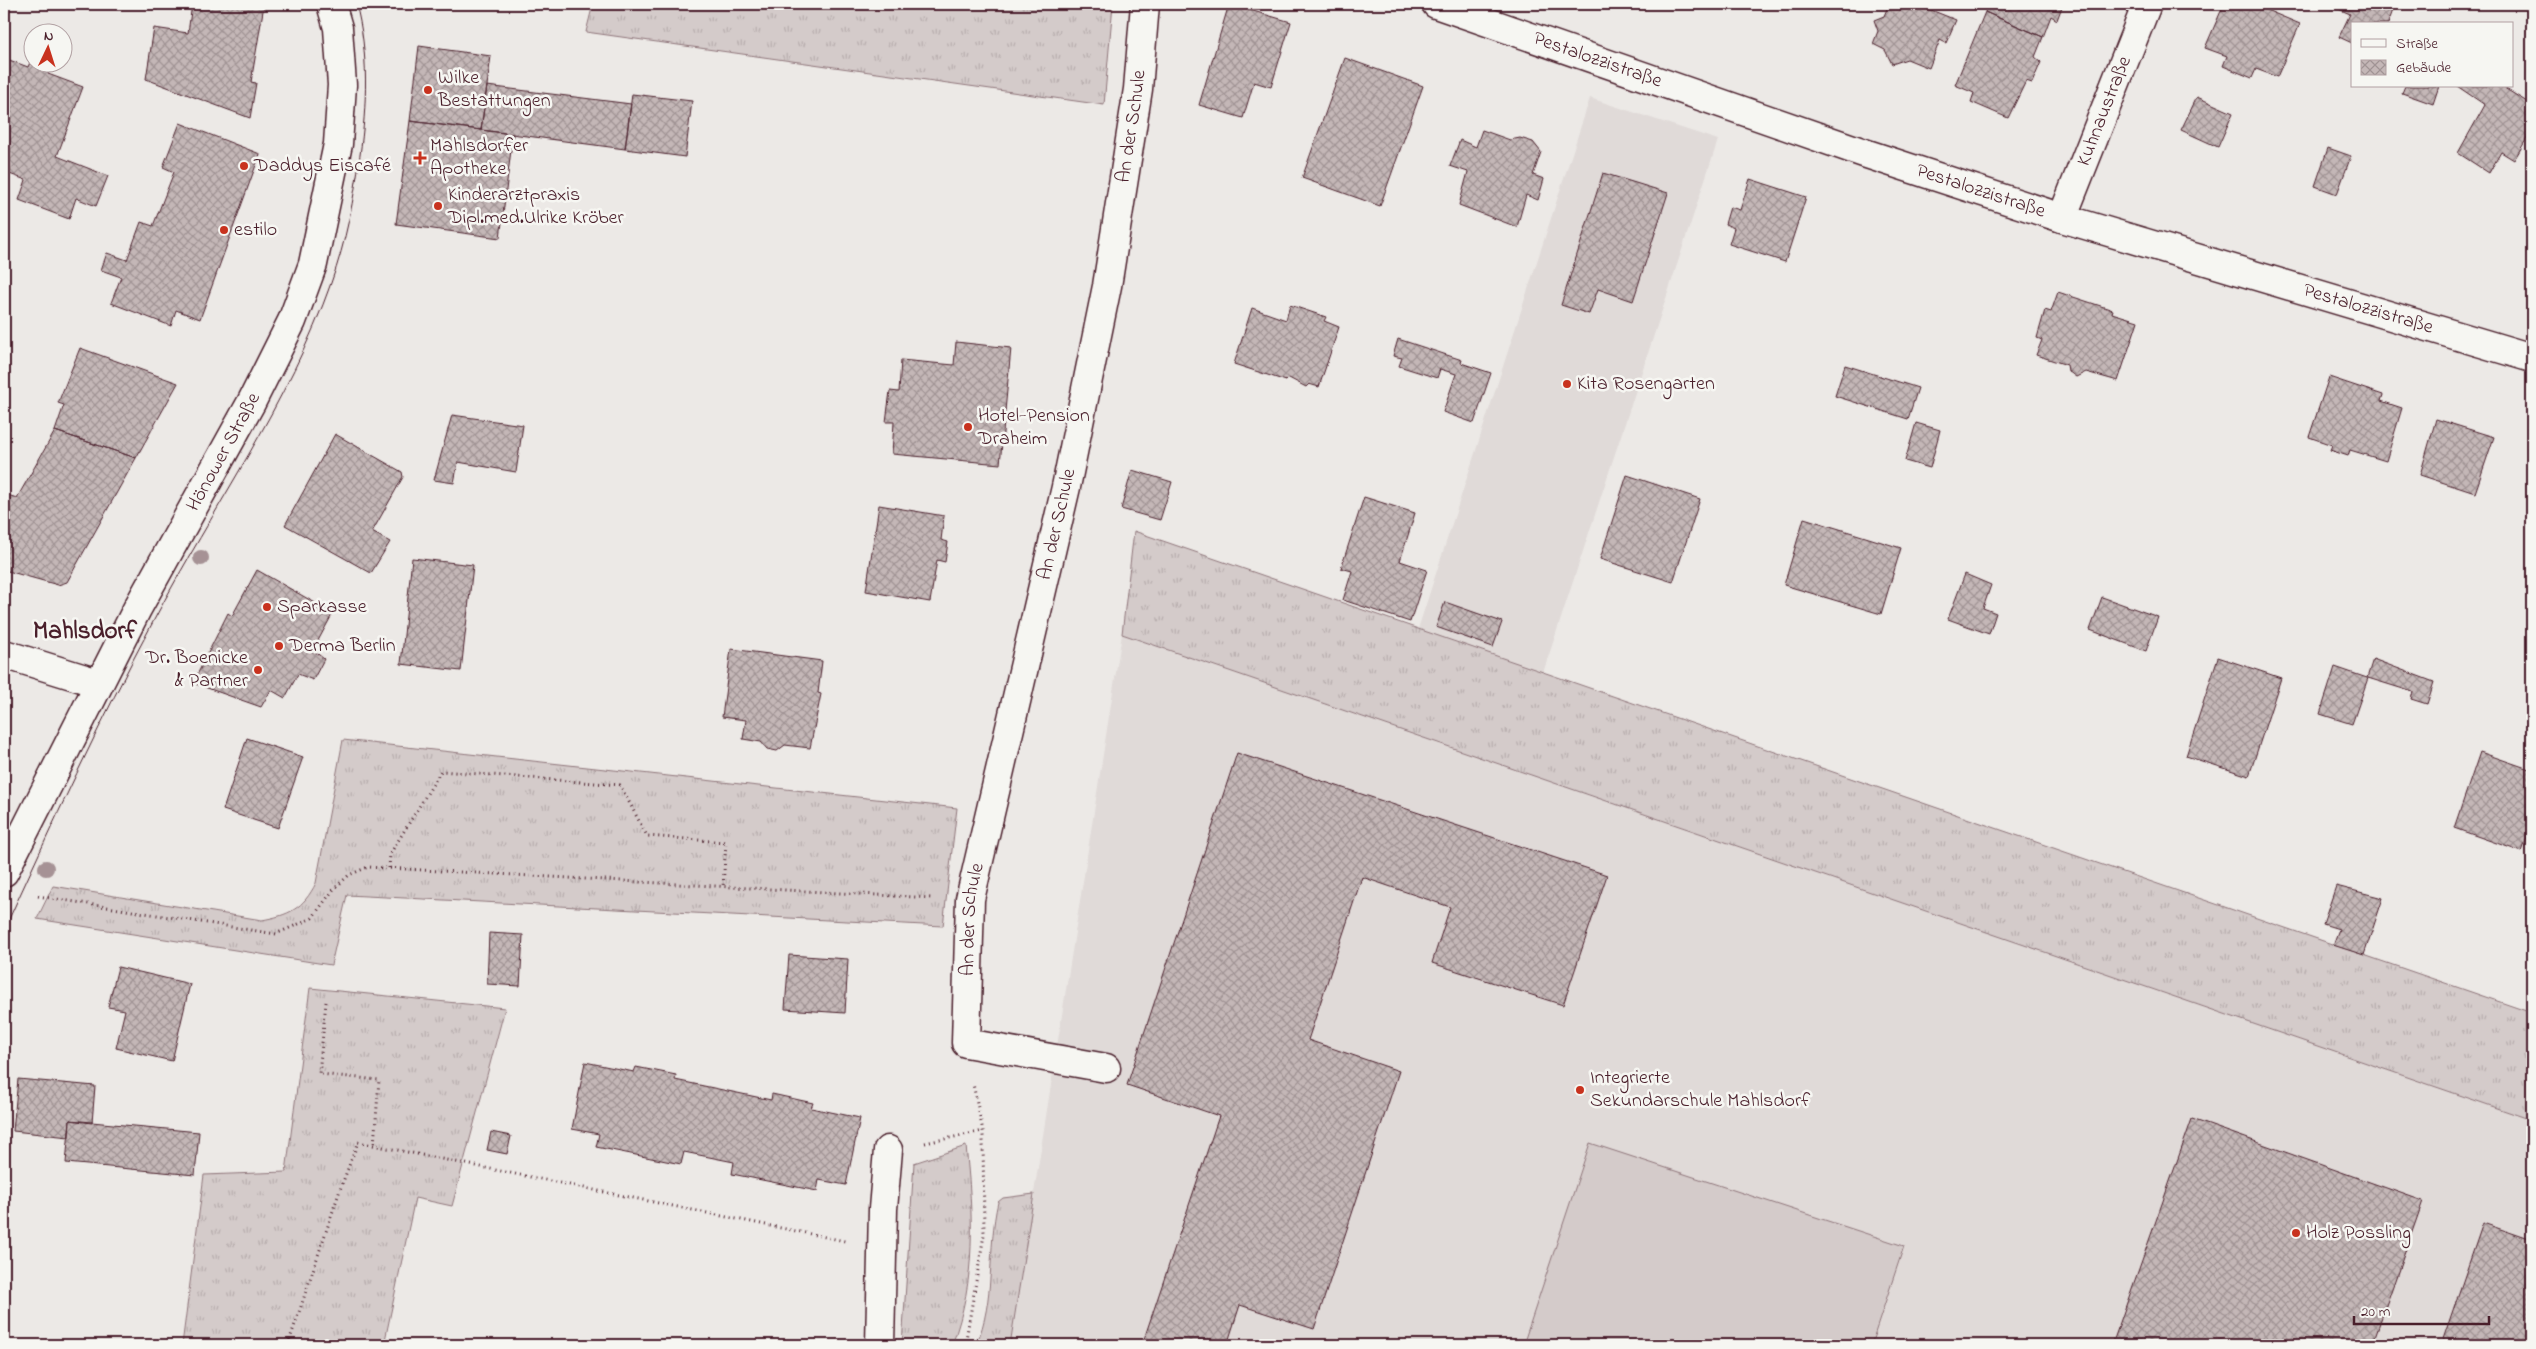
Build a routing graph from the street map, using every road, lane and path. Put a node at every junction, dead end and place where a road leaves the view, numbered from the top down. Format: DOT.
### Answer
graph roads {
  1 [pos="331,4"];
  2 [pos="1145,4"];
  3 [pos="1436,4"];
  4 [pos="2147,4"];
  5 [pos="2062,218"];
  6 [pos="2532,358"];
  7 [pos="4,654"];
  8 [pos="98,683"];
  9 [pos="390,868"];
  10 [pos="4,872"];
  11 [pos="723,886"];
  12 [pos="38,896"];
  13 [pos="970,898"];
  14 [pos="326,1002"];
  15 [pos="966,1043"];
  16 [pos="1106,1068"];
  17 [pos="983,1131"];
  18 [pos="374,1145"];
  19 [pos="888,1150"];
  20 [pos="882,1248"];
  21 [pos="288,1345"];
  22 [pos="880,1345"];
  23 [pos="965,1345"];
  1 -- 8 [label="street, Hönower Straße"];
  2 -- 13 [label="street, An der Schule"];
  3 -- 5 [label="street, Pestalozzistraße"];
  4 -- 5 [label="street, Kuhnaustraße"];
  5 -- 6 [label="street, Pestalozzistraße"];
  7 -- 8 [label="street"];
  8 -- 10 [label="street, Hönower Straße"];
  9 -- 11 [label="path"];
  9 -- 11 [label="path"];
  9 -- 12 [label="path"];
  11 -- 13 [label="path"];
  13 -- 15 [label="street, An der Schule"];
  14 -- 18 [label="path"];
  15 -- 16 [label="street"];
  15 -- 17 [label="path"];
  17 -- 19 [label="path"];
  17 -- 23 [label="path"];
  18 -- 20 [label="path"];
  18 -- 21 [label="path"];
  19 -- 20 [label="street"];
  20 -- 22 [label="street"];
}
